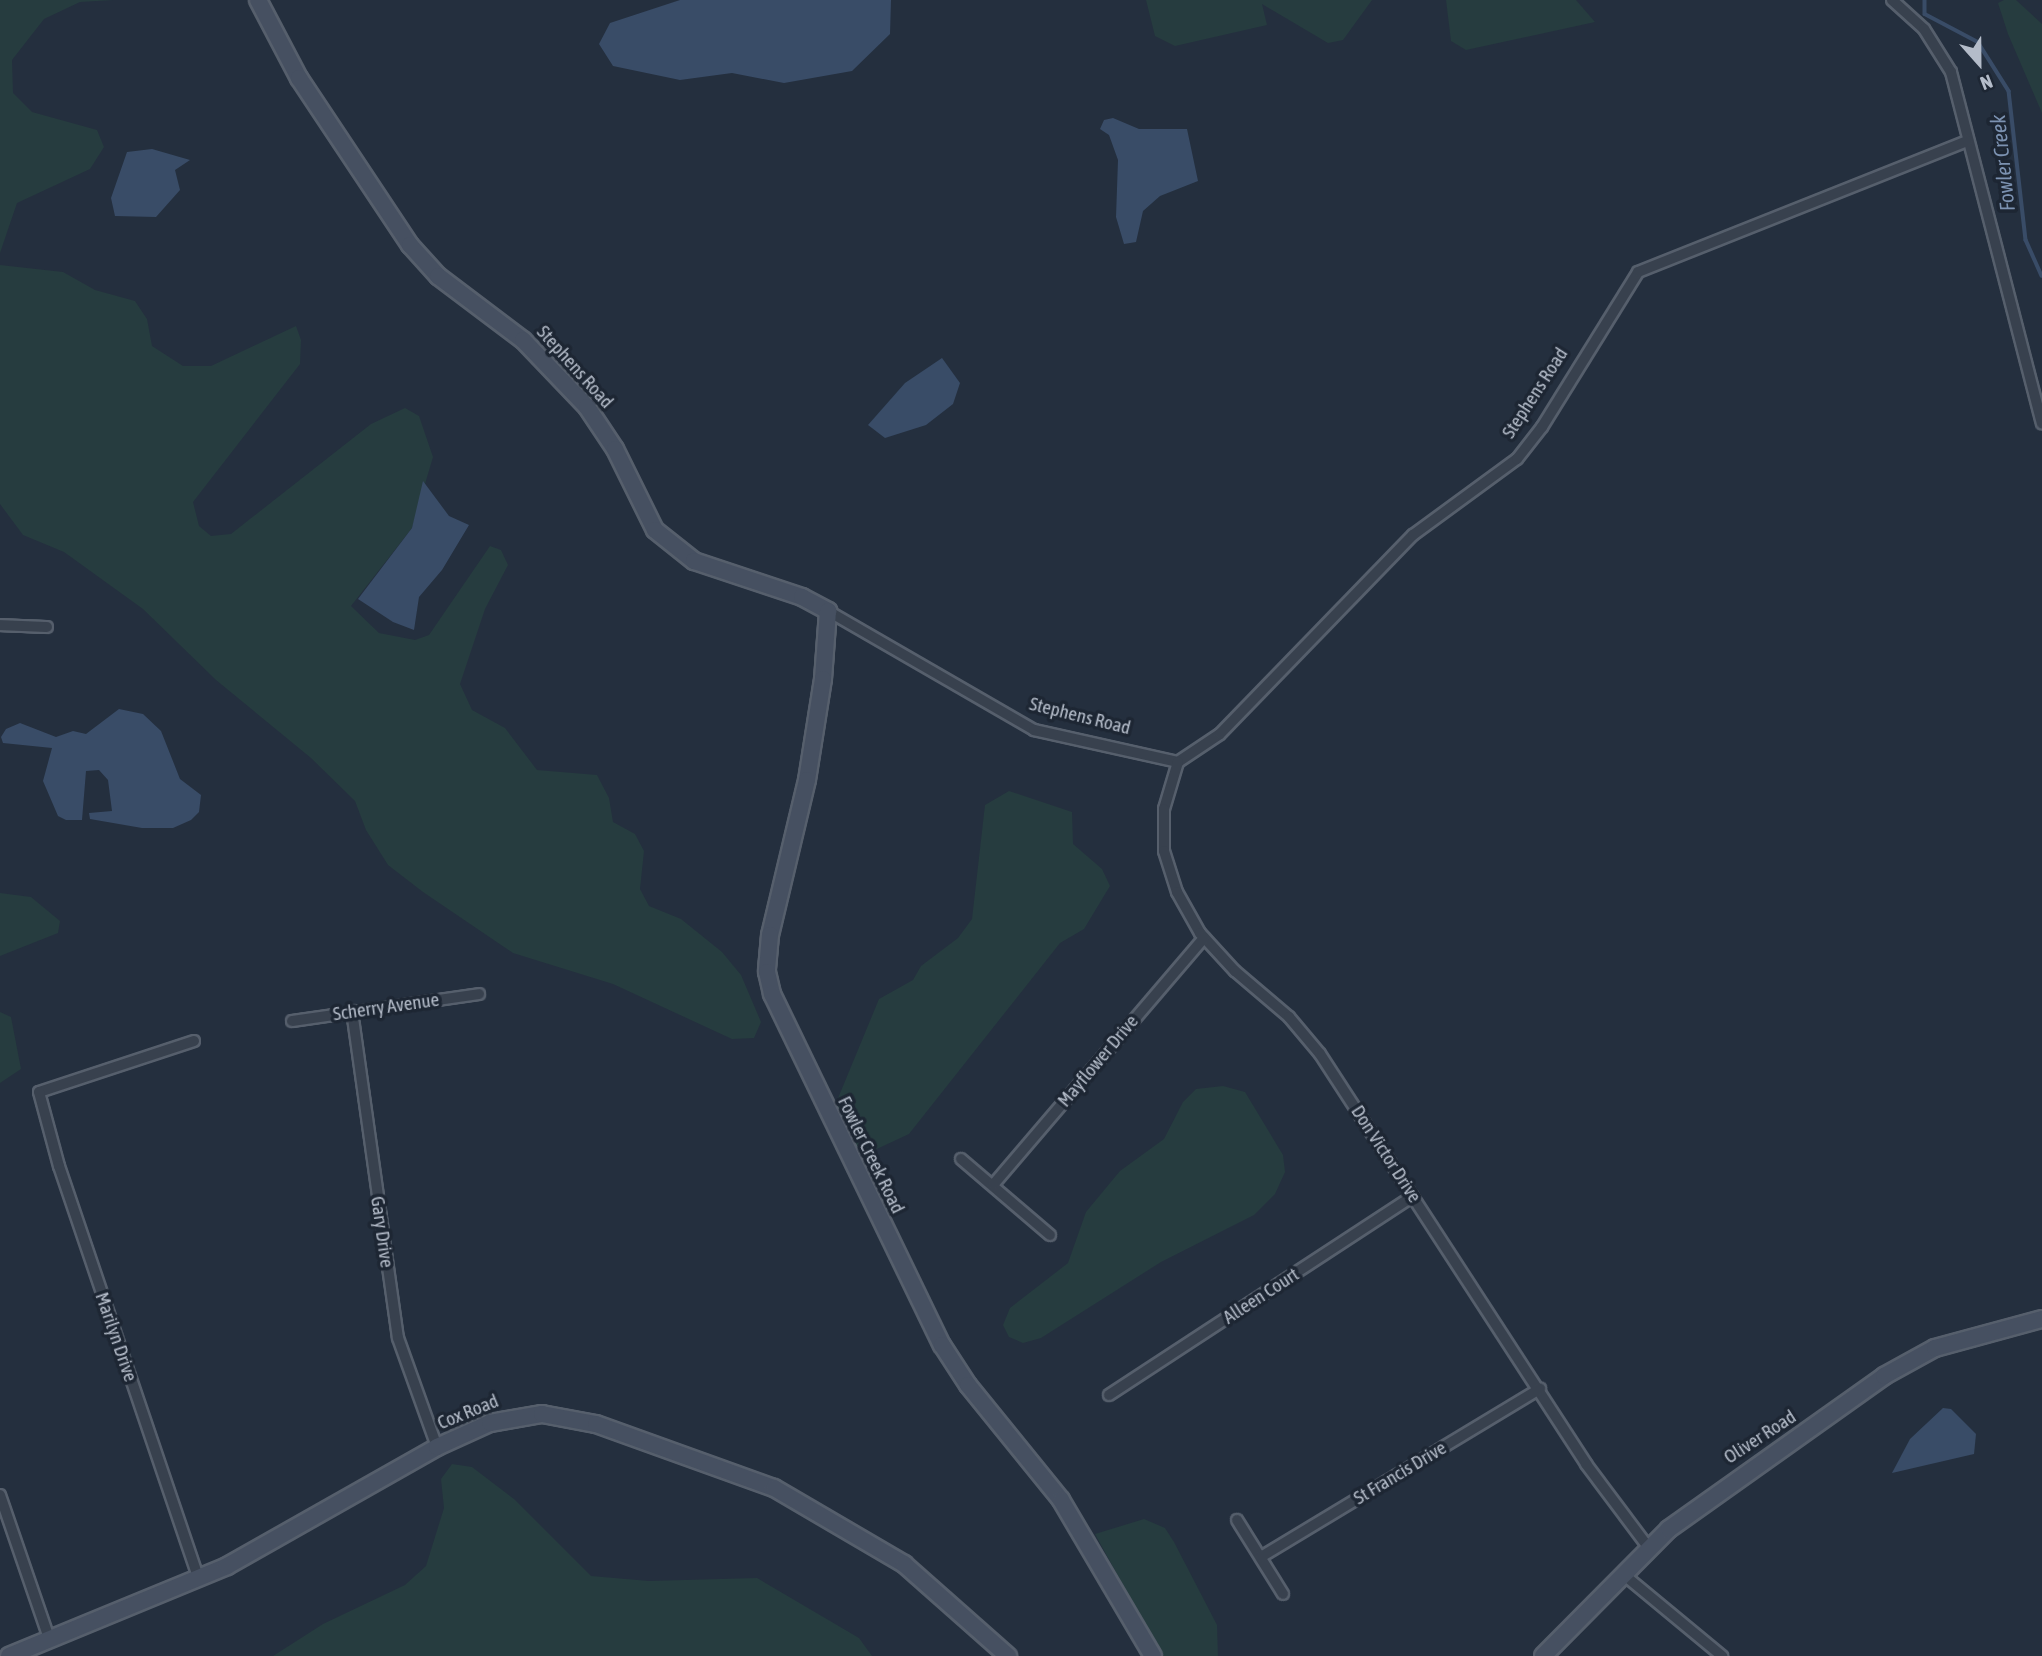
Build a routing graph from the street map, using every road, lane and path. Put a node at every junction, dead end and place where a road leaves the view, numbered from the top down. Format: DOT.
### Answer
graph roads {
  1 [pos="1892,0"];
  2 [pos="263,1"];
  3 [pos="1968,141"];
  4 [pos="2042,423"];
  5 [pos="828,611"];
  6 [pos="0,625"];
  7 [pos="47,627"];
  8 [pos="1178,762"];
  9 [pos="1204,938"];
  10 [pos="479,994"];
  11 [pos="352,1011"];
  12 [pos="292,1021"];
  13 [pos="194,1041"];
  14 [pos="961,1159"];
  15 [pos="993,1185"];
  16 [pos="1413,1196"];
  17 [pos="1051,1235"];
  18 [pos="2042,1320"];
  19 [pos="1540,1389"];
  20 [pos="1110,1395"];
  21 [pos="437,1447"];
  22 [pos="0,1494"];
  23 [pos="1237,1520"];
  24 [pos="1648,1547"];
  25 [pos="1261,1558"];
  26 [pos="1623,1574"];
  27 [pos="199,1579"];
  28 [pos="1283,1594"];
  29 [pos="50,1638"];
  30 [pos="9,1656"];
  31 [pos="1008,1656"];
  32 [pos="1153,1656"];
  33 [pos="1543,1656"];
  34 [pos="1722,1656"];
  1 -- 3 [label="street"];
  2 -- 5 [label="main road, Stephens Road"];
  3 -- 4 [label="street"];
  3 -- 8 [label="street, Stephens Road"];
  5 -- 8 [label="street, Stephens Road"];
  5 -- 32 [label="main road, Fowler Creek Road"];
  6 -- 7 [label="street"];
  8 -- 9 [label="street, Don Victor Drive"];
  9 -- 15 [label="street, Mayflower Drive"];
  9 -- 16 [label="street, Don Victor Drive"];
  10 -- 11 [label="street, Scherry Avenue"];
  11 -- 12 [label="street, Scherry Avenue"];
  11 -- 21 [label="street, Gary Drive"];
  13 -- 27 [label="street, Marilyn Drive"];
  14 -- 15 [label="street"];
  15 -- 17 [label="street"];
  16 -- 19 [label="street, Don Victor Drive"];
  16 -- 20 [label="street, Alleen Court"];
  18 -- 24 [label="main road, Oliver Road"];
  19 -- 24 [label="street, Don Victor Drive"];
  19 -- 25 [label="street, St Francis Drive"];
  21 -- 27 [label="main road, Cox Road"];
  21 -- 31 [label="main road, Cox Road"];
  22 -- 29 [label="street"];
  23 -- 25 [label="street"];
  24 -- 26 [label="main road, Oliver Road"];
  25 -- 28 [label="street"];
  26 -- 33 [label="main road, Oliver Road"];
  26 -- 34 [label="street"];
  27 -- 29 [label="main road, Cox Road"];
  29 -- 30 [label="main road, Cox Road"];
}
